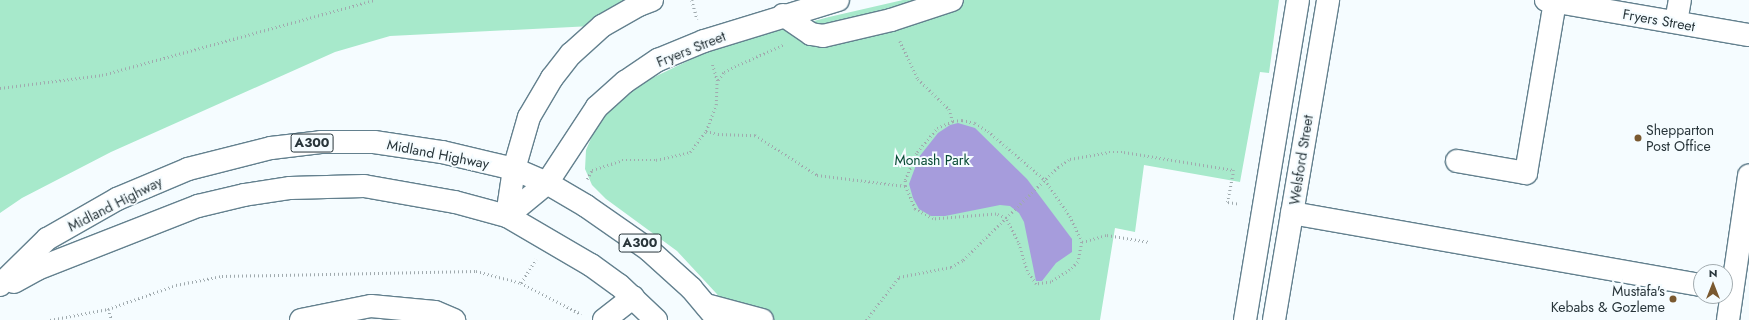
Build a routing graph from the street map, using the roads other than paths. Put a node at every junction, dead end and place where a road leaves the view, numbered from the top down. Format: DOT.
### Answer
graph roads {
  1 [pos="652,0"];
  2 [pos="838,0"];
  3 [pos="952,0"];
  4 [pos="1298,0"];
  5 [pos="1328,0"];
  6 [pos="1680,0"];
  7 [pos="1550,1"];
  8 [pos="783,15"];
  9 [pos="1676,22"];
  10 [pos="1749,35"];
  11 [pos="1276,133"];
  12 [pos="1305,138"];
  13 [pos="1457,161"];
  14 [pos="514,168"];
  15 [pos="1749,176"];
  16 [pos="547,183"];
  17 [pos="1292,213"];
  18 [pos="507,216"];
  19 [pos="1256,252"];
  20 [pos="1285,256"];
  21 [pos="1733,268"];
  22 [pos="0,285"];
  23 [pos="1693,285"];
  24 [pos="0,290"];
  25 [pos="632,297"];
  26 [pos="1729,304"];
  27 [pos="712,312"];
  28 [pos="301,320"];
  29 [pos="454,320"];
  30 [pos="604,320"];
  31 [pos="656,320"];
  32 [pos="762,320"];
  33 [pos="1245,320"];
  34 [pos="1274,320"];
  35 [pos="1728,320"];
  1 -- 14 [label="main road"];
  2 -- 8 [label="main road, Fryers Street"];
  3 -- 8 [label="main road"];
  4 -- 11 [label="main road, Welsford Street"];
  5 -- 12 [label="main road, Welsford Street"];
  6 -- 9 [label="main road"];
  7 -- 9 [label="main road, Fryers Street"];
  7 -- 13 [label="main road"];
  8 -- 16 [label="main road, Fryers Street"];
  9 -- 10 [label="main road, Fryers Street"];
  11 -- 12 [label="main road"];
  11 -- 19 [label="main road, Welsford Street"];
  12 -- 17 [label="main road, Welsford Street"];
  14 -- 16 [label="main road, Midland Highway / A300"];
  14 -- 18 [label="main road"];
  14 -- 22 [label="main road, Midland Highway / A300"];
  15 -- 21 [label="main road"];
  16 -- 18 [label="main road, Fryers Street"];
  16 -- 27 [label="main road, Midland Highway / A300"];
  17 -- 20 [label="main road, Welsford Street"];
  17 -- 23 [label="main road"];
  18 -- 24 [label="main road, Midland Highway"];
  18 -- 25 [label="main road, Midland Highway"];
  19 -- 20 [label="main road"];
  19 -- 33 [label="main road, Welsford Street"];
  20 -- 34 [label="main road, Welsford Street"];
  25 -- 30 [label="main road"];
  25 -- 31 [label="main road, Midland Highway"];
  26 -- 35 [label="main road"];
  27 -- 32 [label="main road"];
  28 -- 29 [label="main road"];
}
